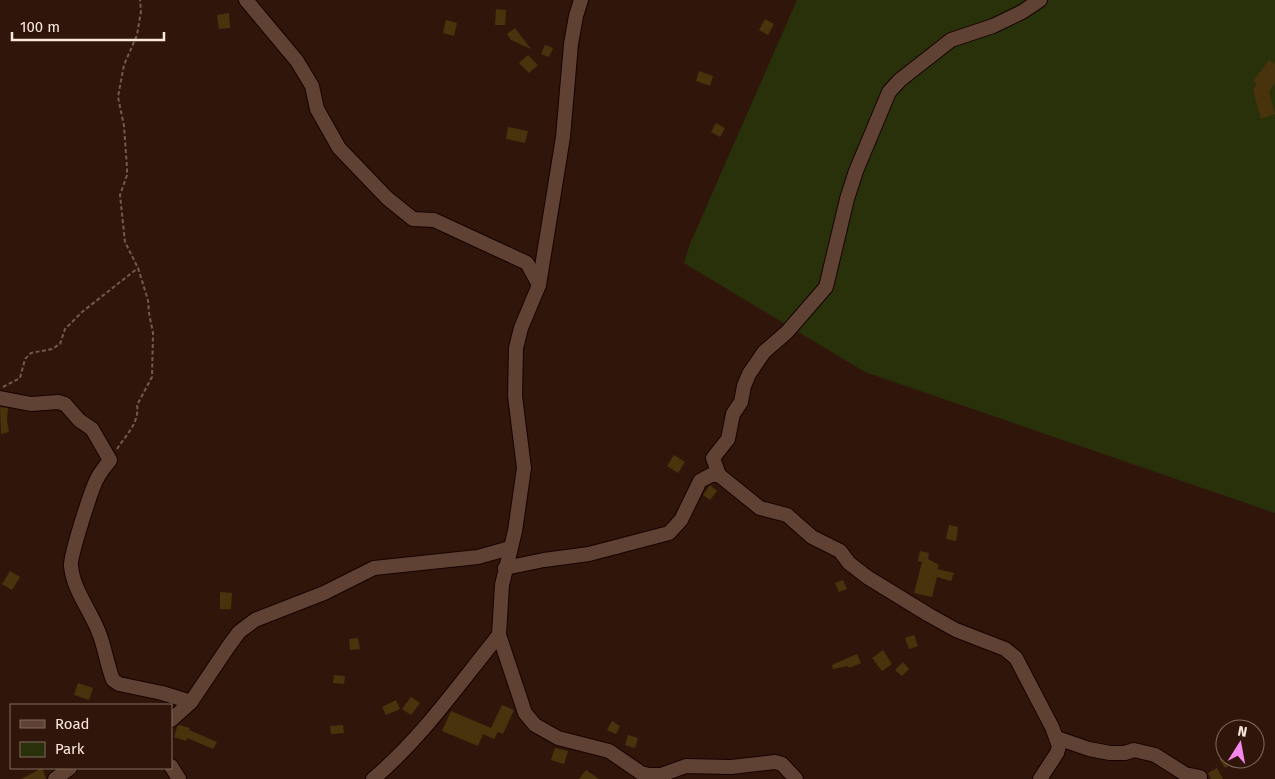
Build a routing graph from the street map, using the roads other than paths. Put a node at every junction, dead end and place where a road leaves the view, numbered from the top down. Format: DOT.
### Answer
graph roads {
  1 [pos="246,0"];
  2 [pos="581,0"];
  3 [pos="1040,0"];
  4 [pos="539,285"];
  5 [pos="0,398"];
  6 [pos="714,456"];
  7 [pos="719,475"];
  8 [pos="700,481"];
  9 [pos="510,548"];
  10 [pos="505,568"];
  11 [pos="499,635"];
  12 [pos="191,702"];
  13 [pos="172,719"];
  14 [pos="1058,738"];
  15 [pos="172,768"];
  16 [pos="69,769"];
  17 [pos="1200,777"];
  18 [pos="55,779"];
  19 [pos="178,779"];
  20 [pos="372,779"];
  21 [pos="796,779"];
  22 [pos="1040,779"];
  1 -- 4 [label="street"];
  2 -- 4 [label="street"];
  3 -- 6 [label="street"];
  4 -- 9 [label="street"];
  5 -- 12 [label="street"];
  6 -- 7 [label="street"];
  6 -- 8 [label="street"];
  7 -- 8 [label="street"];
  7 -- 14 [label="street"];
  8 -- 10 [label="street"];
  9 -- 10 [label="street"];
  9 -- 12 [label="street"];
  10 -- 11 [label="street"];
  11 -- 20 [label="street"];
  11 -- 21 [label="street"];
  12 -- 13 [label="street"];
  14 -- 17 [label="street"];
  14 -- 22 [label="street"];
  15 -- 19 [label="street"];
  16 -- 18 [label="street"];
}
